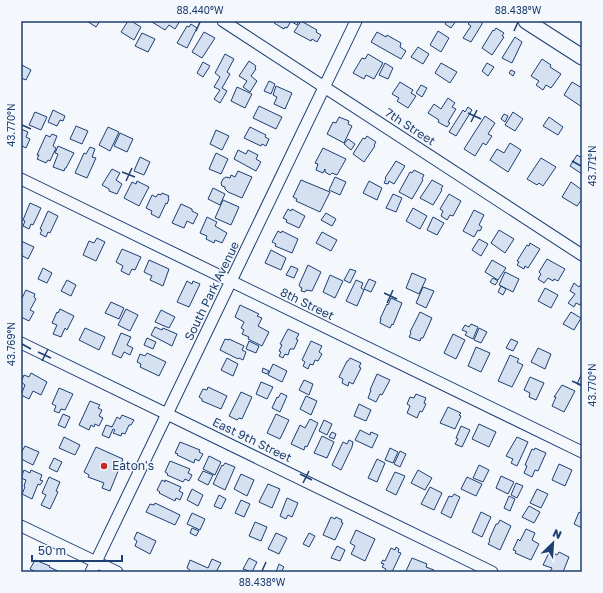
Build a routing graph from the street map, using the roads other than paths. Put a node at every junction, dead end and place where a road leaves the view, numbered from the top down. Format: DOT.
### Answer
graph roads {
  1 [pos="224,21"];
  2 [pos="356,21"];
  3 [pos="526,21"];
  4 [pos="582,57"];
  5 [pos="324,86"];
  6 [pos="21,179"];
  7 [pos="582,255"];
  8 [pos="231,281"];
  9 [pos="21,343"];
  10 [pos="167,414"];
  11 [pos="582,452"];
  12 [pos="21,526"];
  13 [pos="94,567"];
  14 [pos="116,572"];
  15 [pos="492,572"];
  1 -- 5 [label="street, 7th Street"];
  2 -- 5 [label="street, South Park Avenue"];
  3 -- 4 [label="main road"];
  5 -- 7 [label="street, 7th Street"];
  5 -- 8 [label="street, South Park Avenue"];
  6 -- 8 [label="street, 8th Street"];
  8 -- 10 [label="street, South Park Avenue"];
  8 -- 11 [label="street, 8th Street"];
  9 -- 10 [label="street, East 9th Street"];
  10 -- 13 [label="street, South Park Avenue"];
  10 -- 15 [label="street, East 9th Street"];
  12 -- 13 [label="street"];
  13 -- 14 [label="street"];
}
